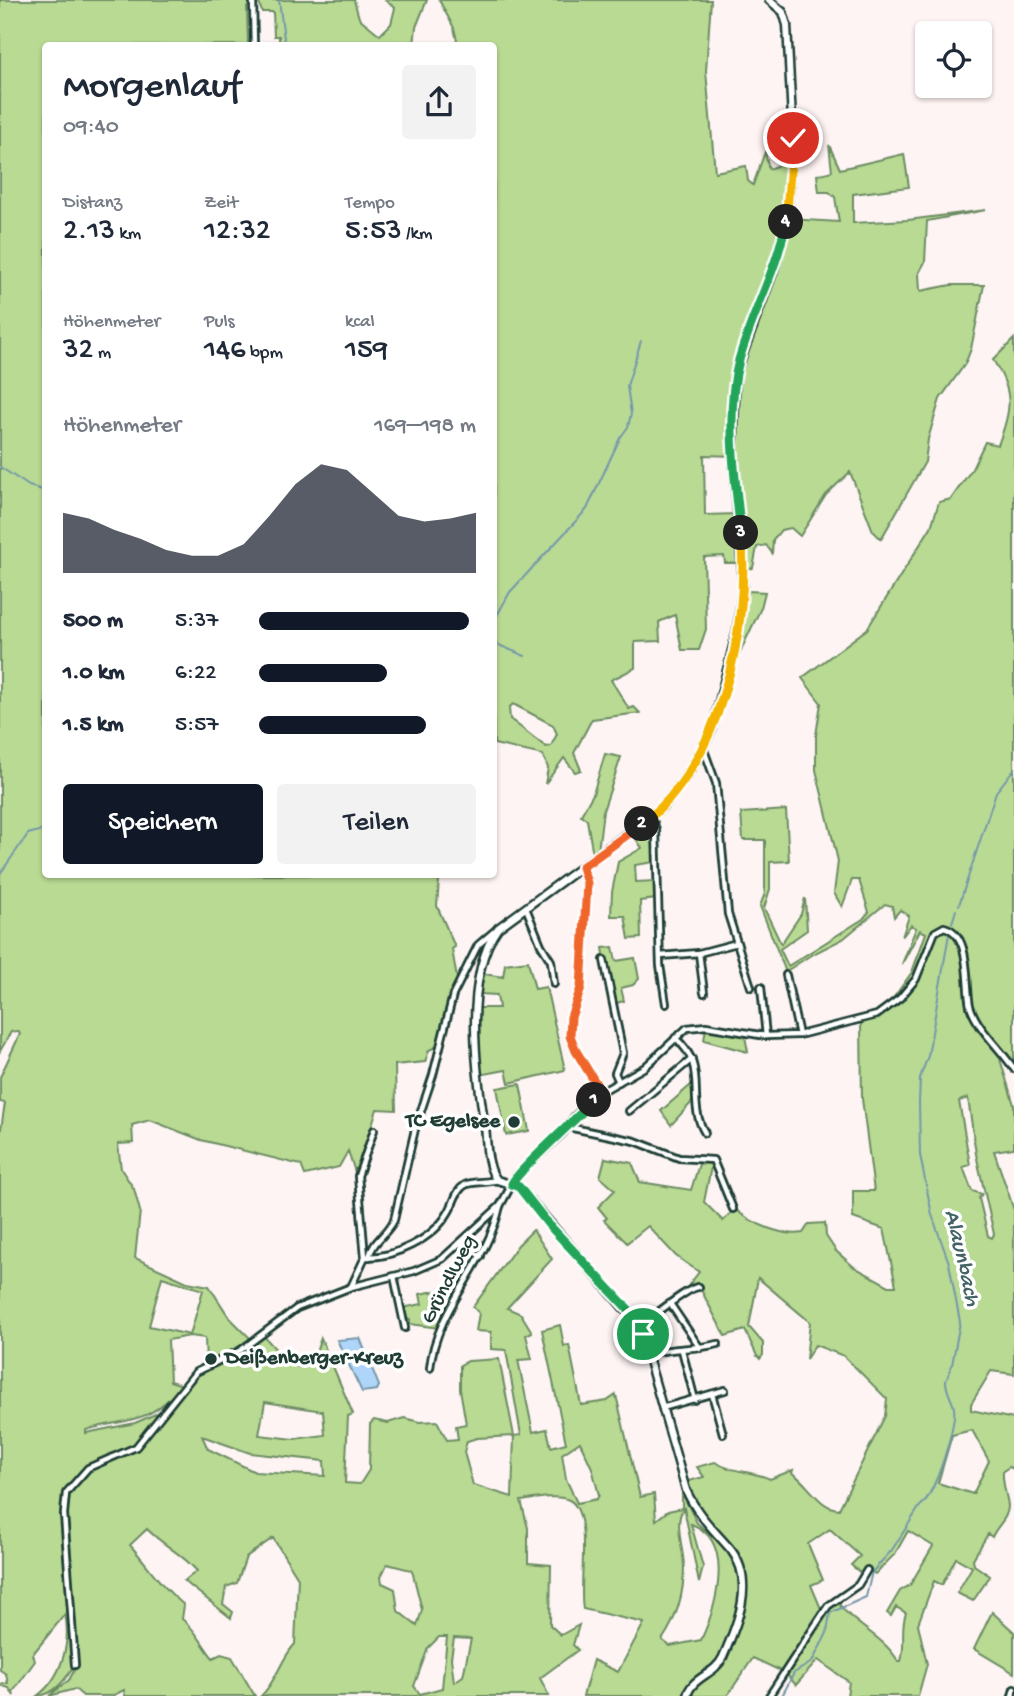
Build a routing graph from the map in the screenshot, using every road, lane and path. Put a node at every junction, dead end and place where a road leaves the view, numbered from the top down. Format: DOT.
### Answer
graph roads {
  1 [pos="254,0"];
  2 [pos="769,0"];
  3 [pos="254,42"];
  4 [pos="704,750"];
  5 [pos="652,817"];
  6 [pos="582,867"];
  7 [pos="525,907"];
  8 [pos="498,928"];
  9 [pos="737,943"];
  10 [pos="699,953"];
  11 [pos="660,956"];
  12 [pos="604,960"];
  13 [pos="786,975"];
  14 [pos="554,984"];
  15 [pos="751,987"];
  16 [pos="761,987"];
  17 [pos="704,993"];
  18 [pos="666,1004"];
  19 [pos="799,1035"];
  20 [pos="766,1036"];
  21 [pos="675,1038"];
  22 [pos="692,1059"];
  23 [pos="1014,1069"];
  24 [pos="619,1082"];
  25 [pos="601,1092"];
  26 [pos="629,1111"];
  27 [pos="568,1128"];
  28 [pos="374,1130"];
  29 [pos="705,1133"];
  30 [pos="497,1180"];
  31 [pos="512,1184"];
  32 [pos="500,1206"];
  33 [pos="733,1209"];
  34 [pos="461,1244"];
  35 [pos="481,1256"];
  36 [pos="367,1257"];
  37 [pos="394,1276"];
  38 [pos="351,1287"];
  39 [pos="699,1287"];
  40 [pos="671,1306"];
  41 [pos="639,1326"];
  42 [pos="405,1328"];
  43 [pos="718,1344"];
  44 [pos="700,1348"];
  45 [pos="682,1350"];
  46 [pos="649,1354"];
  47 [pos="429,1368"];
  48 [pos="725,1390"];
  49 [pos="712,1394"];
  50 [pos="695,1400"];
  51 [pos="663,1408"];
  52 [pos="723,1434"];
  53 [pos="867,1570"];
  54 [pos="75,1665"];
  55 [pos="1014,1689"];
  56 [pos="687,1696"];
  57 [pos="769,1696"];
  58 [pos="1012,1696"];
  1 -- 3 [label="street"];
  2 -- 4 [label="street"];
  4 -- 5 [label="street"];
  4 -- 9 [label="street"];
  5 -- 6 [label="street"];
  5 -- 11 [label="street"];
  6 -- 7 [label="street"];
  6 -- 25 [label="street"];
  7 -- 8 [label="street"];
  7 -- 14 [label="street"];
  8 -- 30 [label="street"];
  8 -- 36 [label="street"];
  9 -- 10 [label="street"];
  9 -- 15 [label="street"];
  10 -- 11 [label="street"];
  10 -- 17 [label="street"];
  11 -- 18 [label="street"];
  12 -- 24 [label="street"];
  13 -- 19 [label="street"];
  16 -- 20 [label="street"];
  19 -- 20 [label="street"];
  19 -- 23 [label="street"];
  20 -- 21 [label="street"];
  21 -- 22 [label="street"];
  21 -- 24 [label="street"];
  22 -- 26 [label="street"];
  22 -- 29 [label="street"];
  24 -- 25 [label="street"];
  25 -- 27 [label="street"];
  27 -- 31 [label="street"];
  27 -- 33 [label="street"];
  28 -- 36 [label="street"];
  30 -- 31 [label="street"];
  30 -- 36 [label="street"];
  31 -- 32 [label="street"];
  31 -- 41 [label="street"];
  32 -- 34 [label="street"];
  32 -- 35 [label="street, Gründlweg"];
  34 -- 35 [label="street"];
  34 -- 37 [label="street"];
  35 -- 47 [label="street, Gründlweg"];
  36 -- 38 [label="street"];
  37 -- 38 [label="street"];
  37 -- 42 [label="street"];
  38 -- 54 [label="street"];
  39 -- 40 [label="street"];
  40 -- 41 [label="street"];
  40 -- 44 [label="street"];
  41 -- 46 [label="street"];
  43 -- 44 [label="street"];
  44 -- 45 [label="street"];
  45 -- 46 [label="street"];
  45 -- 50 [label="street"];
  46 -- 51 [label="street"];
  48 -- 49 [label="street"];
  49 -- 50 [label="street"];
  49 -- 52 [label="street"];
  50 -- 51 [label="street"];
  51 -- 56 [label="street"];
  53 -- 57 [label="street"];
  55 -- 58 [label="street"];
}
